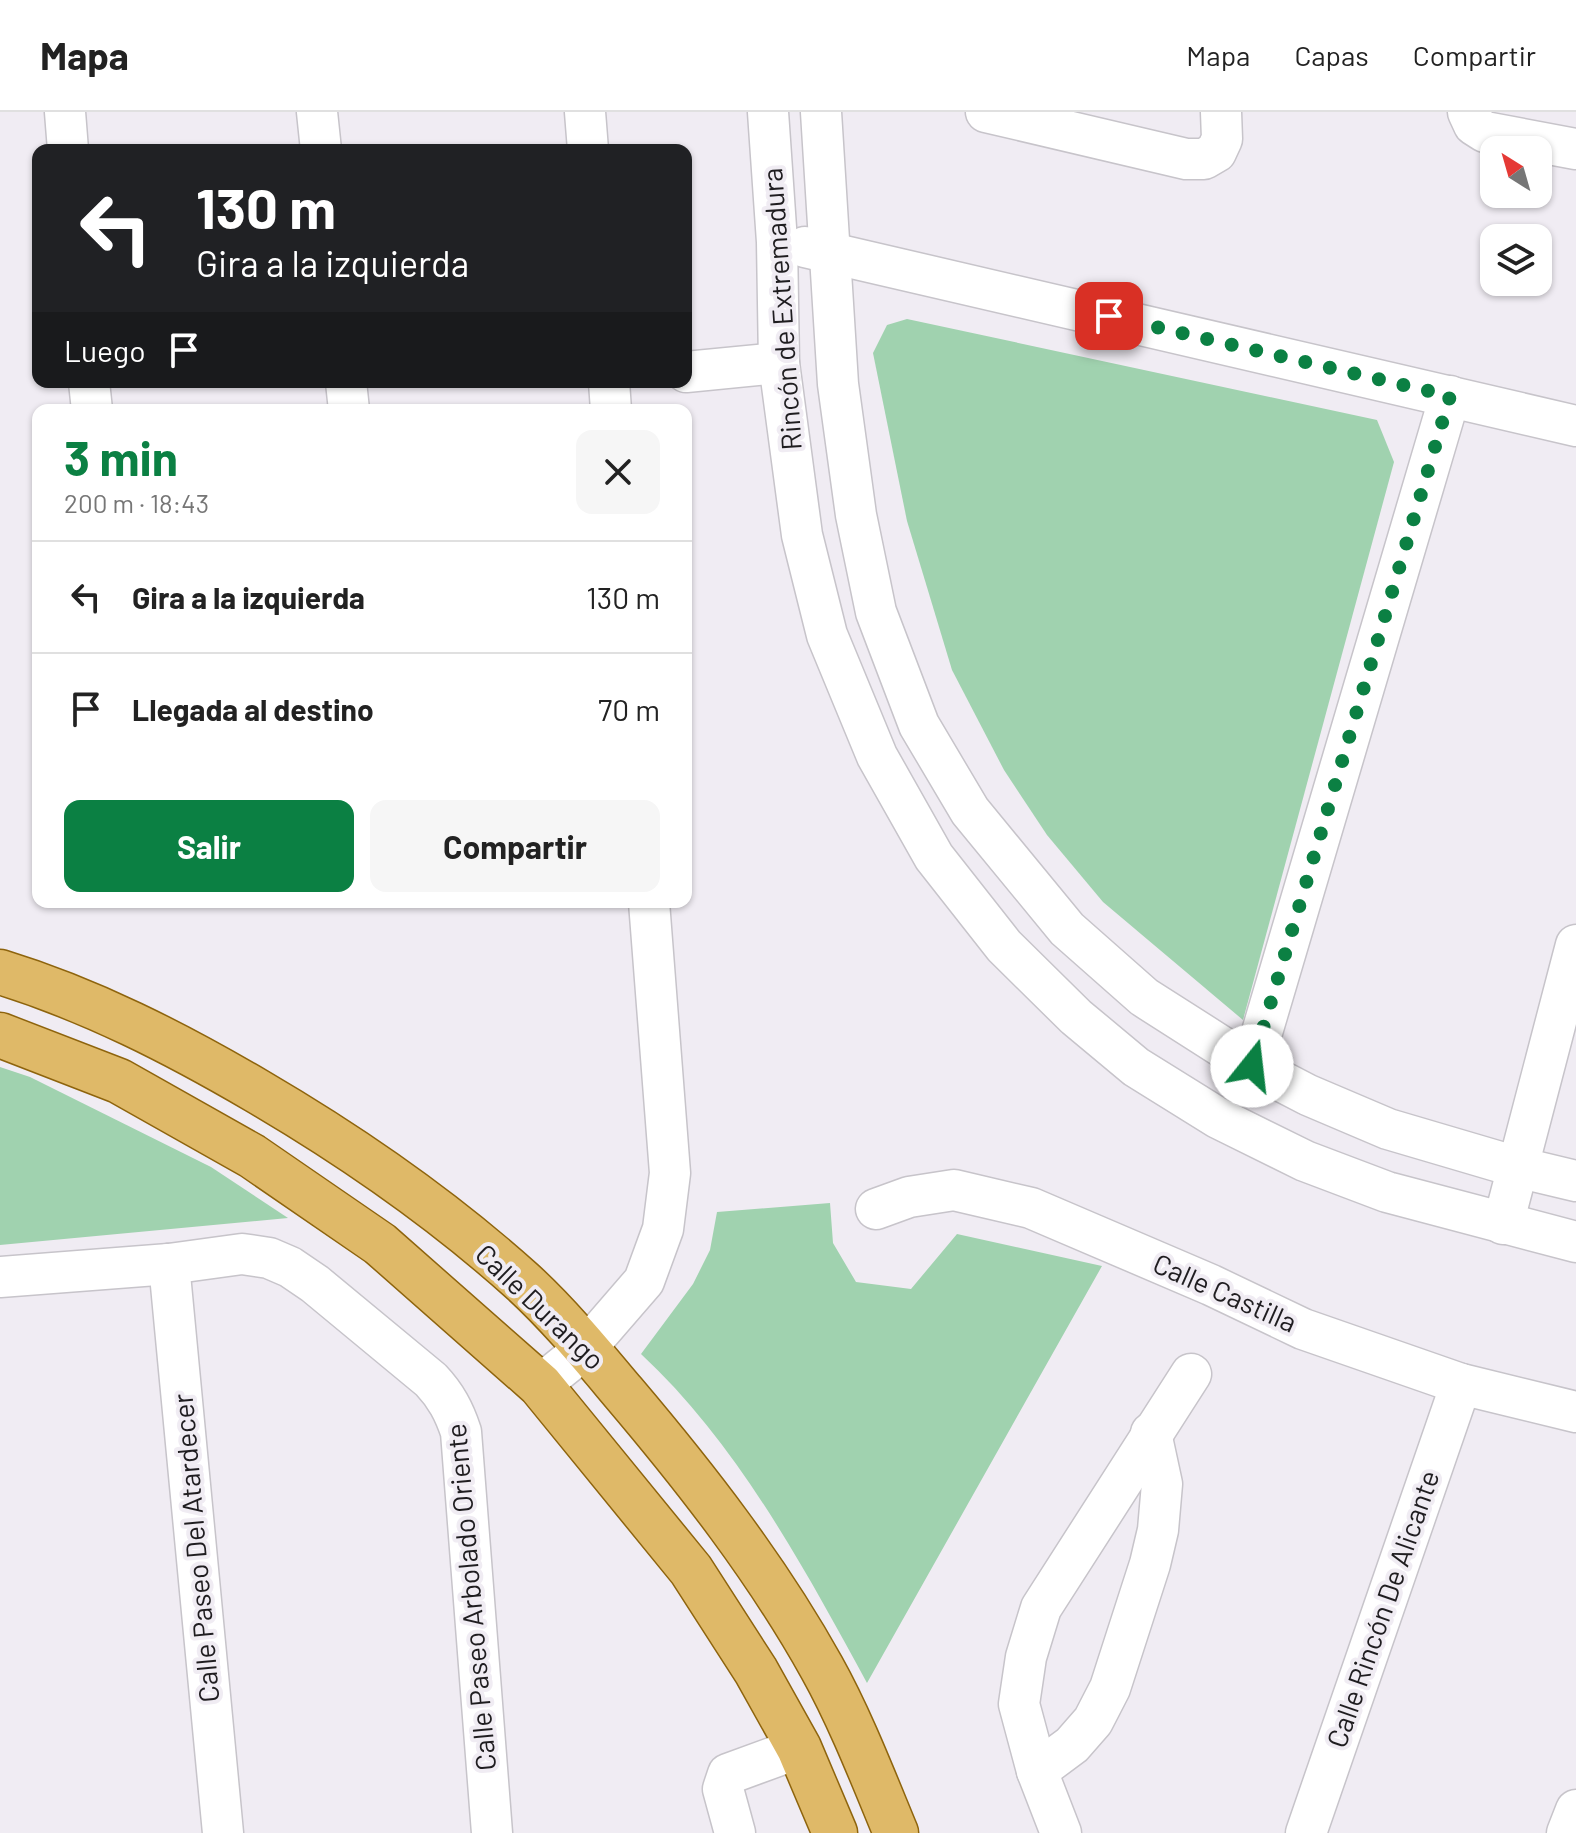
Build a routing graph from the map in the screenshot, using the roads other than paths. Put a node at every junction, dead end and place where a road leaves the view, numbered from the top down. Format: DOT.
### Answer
graph roads {
  1 [pos="65,112"];
  2 [pos="317,112"];
  3 [pos="585,112"];
  4 [pos="768,112"];
  5 [pos="821,112"];
  6 [pos="986,112"];
  7 [pos="1221,112"];
  8 [pos="1471,119"];
  9 [pos="68,144"];
  10 [pos="320,144"];
  11 [pos="588,144"];
  12 [pos="1576,149"];
  13 [pos="777,242"];
  14 [pos="830,252"];
  15 [pos="779,363"];
  16 [pos="692,371"];
  17 [pos="1450,396"];
  18 [pos="1576,426"];
  19 [pos="649,908"];
  20 [pos="1576,945"];
  21 [pos="0,972"];
  22 [pos="0,1035"];
  23 [pos="1252,1066"];
  24 [pos="1517,1167"];
  25 [pos="1576,1181"];
  26 [pos="876,1209"];
  27 [pos="1503,1224"];
  28 [pos="1576,1242"];
  29 [pos="169,1264"];
  30 [pos="0,1277"];
  31 [pos="586,1348"];
  32 [pos="1191,1374"];
  33 [pos="1461,1384"];
  34 [pos="540,1385"];
  35 [pos="1576,1412"];
  36 [pos="1151,1433"];
  37 [pos="799,1748"];
  38 [pos="1037,1771"];
  39 [pos="1576,1810"];
  40 [pos="223,1833"];
  41 [pos="492,1833"];
  42 [pos="735,1833"];
  43 [pos="835,1833"];
  44 [pos="896,1833"];
  45 [pos="1061,1833"];
  46 [pos="1306,1833"];
  47 [pos="1567,1833"];
  1 -- 9 [label="street"];
  2 -- 10 [label="street"];
  3 -- 11 [label="street"];
  4 -- 13 [label="street, Rincón de Extremadura"];
  5 -- 14 [label="street, Rincón de Extremadura"];
  6 -- 7 [label="street"];
  8 -- 12 [label="street"];
  13 -- 14 [label="street"];
  13 -- 15 [label="street, Rincón de Extremadura"];
  14 -- 17 [label="street"];
  14 -- 23 [label="street, Rincón de Extremadura"];
  15 -- 16 [label="street"];
  15 -- 27 [label="street, Rincón de Extremadura"];
  17 -- 18 [label="street"];
  17 -- 23 [label="street"];
  19 -- 31 [label="street"];
  20 -- 24 [label="street"];
  21 -- 31 [label="main road, Calle Durango"];
  22 -- 34 [label="main road, Calle Durango"];
  23 -- 24 [label="street, Rincón de Extremadura"];
  24 -- 25 [label="street, Rincón de Extremadura"];
  24 -- 27 [label="street"];
  26 -- 33 [label="street, Calle Castilla"];
  27 -- 28 [label="street, Rincón de Extremadura"];
  29 -- 30 [label="street"];
  29 -- 40 [label="street, Calle Paseo Del Atardecer"];
  29 -- 41 [label="street, Calle Paseo Arbolado Oriente"];
  31 -- 34 [label="street"];
  31 -- 44 [label="main road, Calle Durango"];
  32 -- 36 [label="street"];
  33 -- 35 [label="street, Calle Castilla"];
  33 -- 46 [label="street, Calle Rincón De Alicante"];
  34 -- 37 [label="main road, Calle Durango"];
  36 -- 38 [label="street"];
  36 -- 38 [label="street"];
  37 -- 42 [label="street"];
  37 -- 43 [label="main road, Calle Durango"];
  38 -- 45 [label="street"];
  39 -- 47 [label="street"];
}
